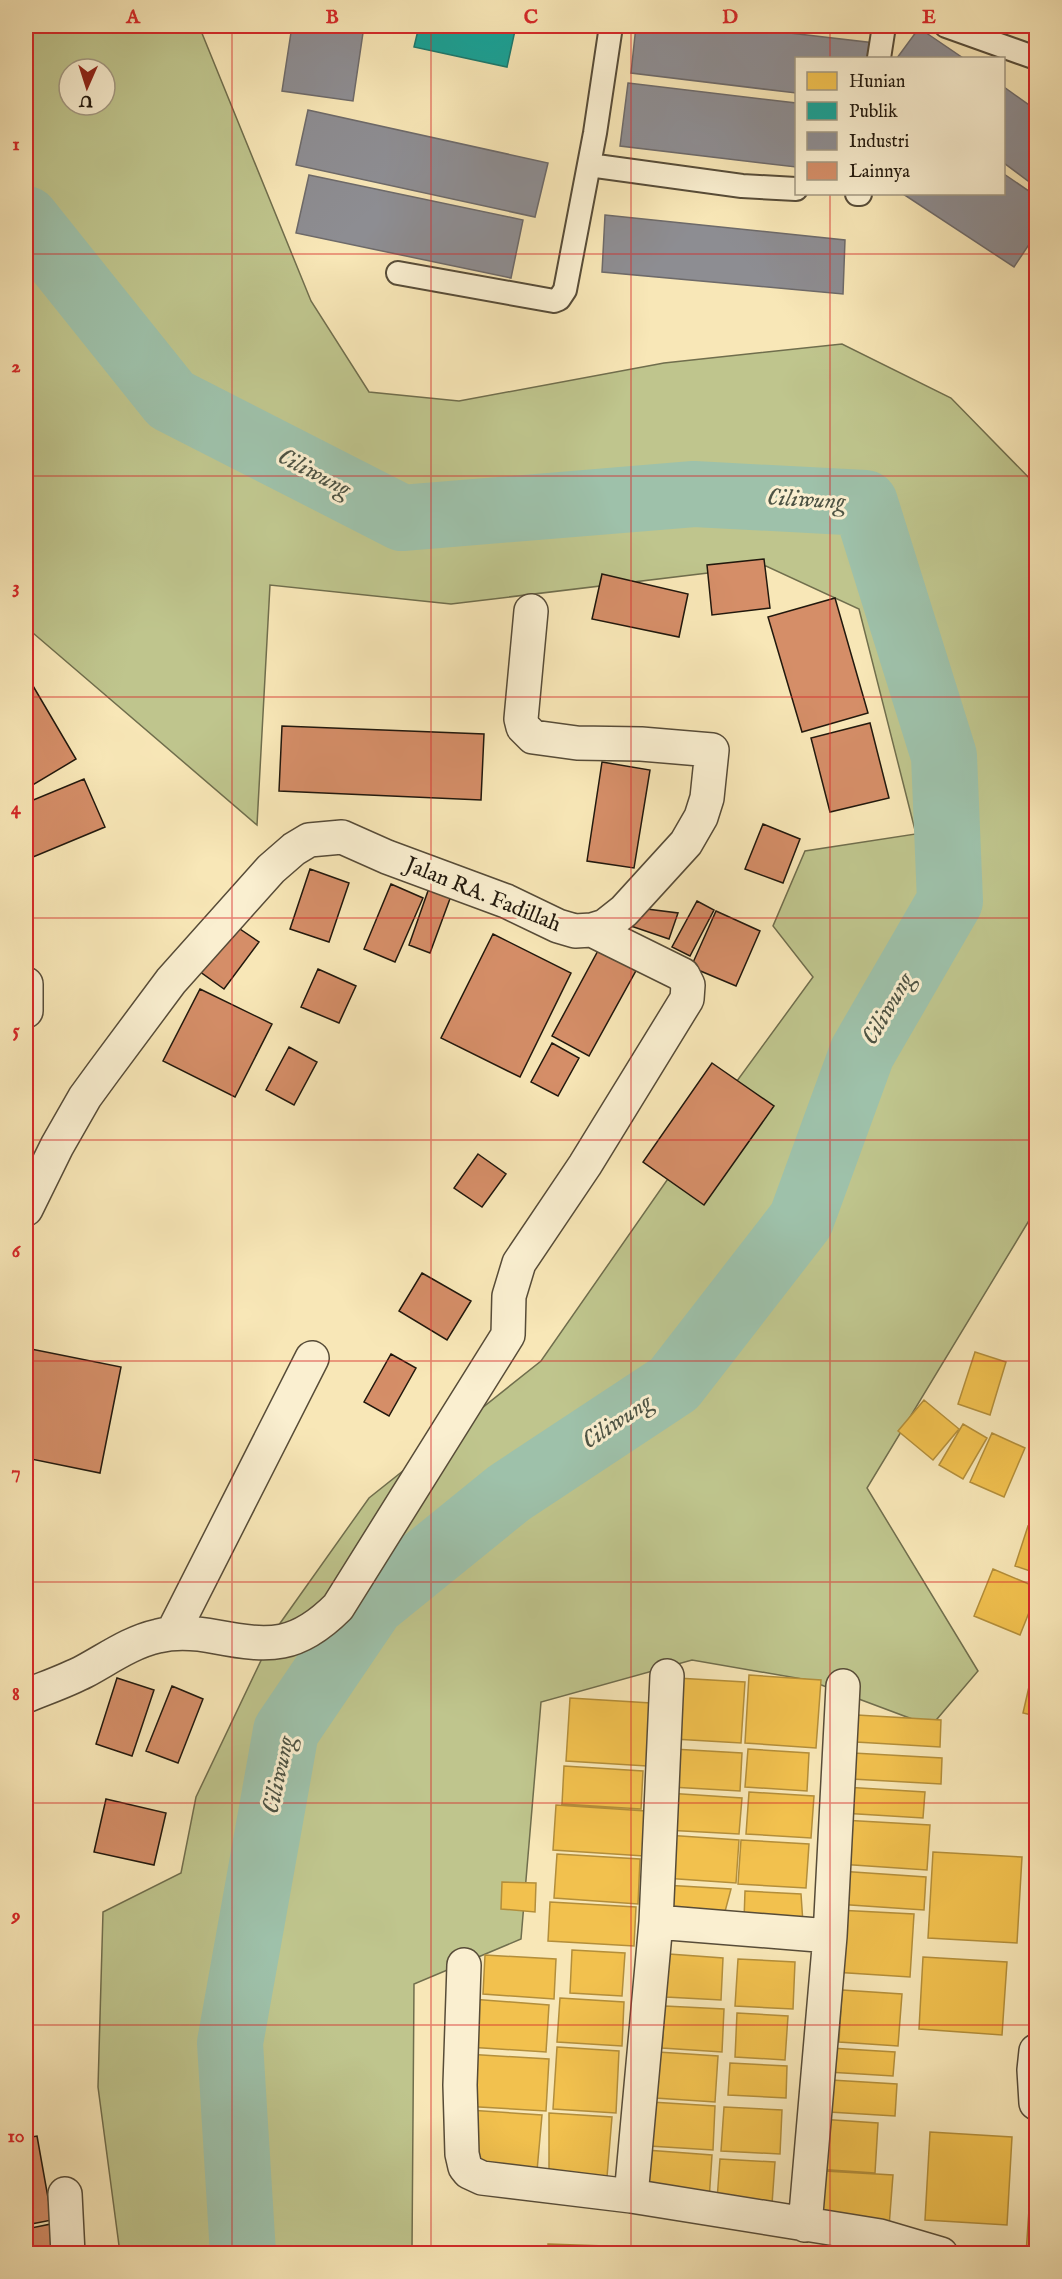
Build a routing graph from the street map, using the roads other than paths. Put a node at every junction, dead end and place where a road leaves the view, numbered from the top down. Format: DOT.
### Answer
graph roads {
  1 [pos="611,26"];
  2 [pos="884,26"];
  3 [pos="946,26"];
  4 [pos="879,57"];
  5 [pos="1036,58"];
  6 [pos="589,165"];
  7 [pos="795,189"];
  8 [pos="398,273"];
  9 [pos="531,610"];
  10 [pos="592,930"];
  11 [pos="26,984"];
  12 [pos="26,1011"];
  13 [pos="26,1209"];
  14 [pos="312,1358"];
  15 [pos="173,1632"];
  16 [pos="668,1676"];
  17 [pos="843,1686"];
  18 [pos="26,1696"];
  19 [pos="656,1922"];
  20 [pos="830,1936"];
  21 [pos="464,1965"];
  22 [pos="1036,2051"];
  23 [pos="1036,2103"];
  24 [pos="65,2194"];
  25 [pos="631,2196"];
  26 [pos="805,2225"];
  27 [pos="68,2253"];
  28 [pos="941,2253"];
  1 -- 6 [label="lane"];
  2 -- 4 [label="lane"];
  3 -- 5 [label="lane"];
  6 -- 7 [label="lane"];
  6 -- 8 [label="lane"];
  9 -- 10 [label="street, Jalan RA. Fadillah"];
  10 -- 13 [label="street, Jalan RA. Fadillah"];
  10 -- 15 [label="street"];
  11 -- 12 [label="street"];
  14 -- 15 [label="street"];
  15 -- 18 [label="street"];
  16 -- 19 [label="street"];
  17 -- 20 [label="street"];
  19 -- 20 [label="street"];
  19 -- 25 [label="street"];
  20 -- 26 [label="street"];
  21 -- 25 [label="street"];
  22 -- 23 [label="street"];
  24 -- 27 [label="street"];
  25 -- 26 [label="street"];
  26 -- 28 [label="street"];
}
